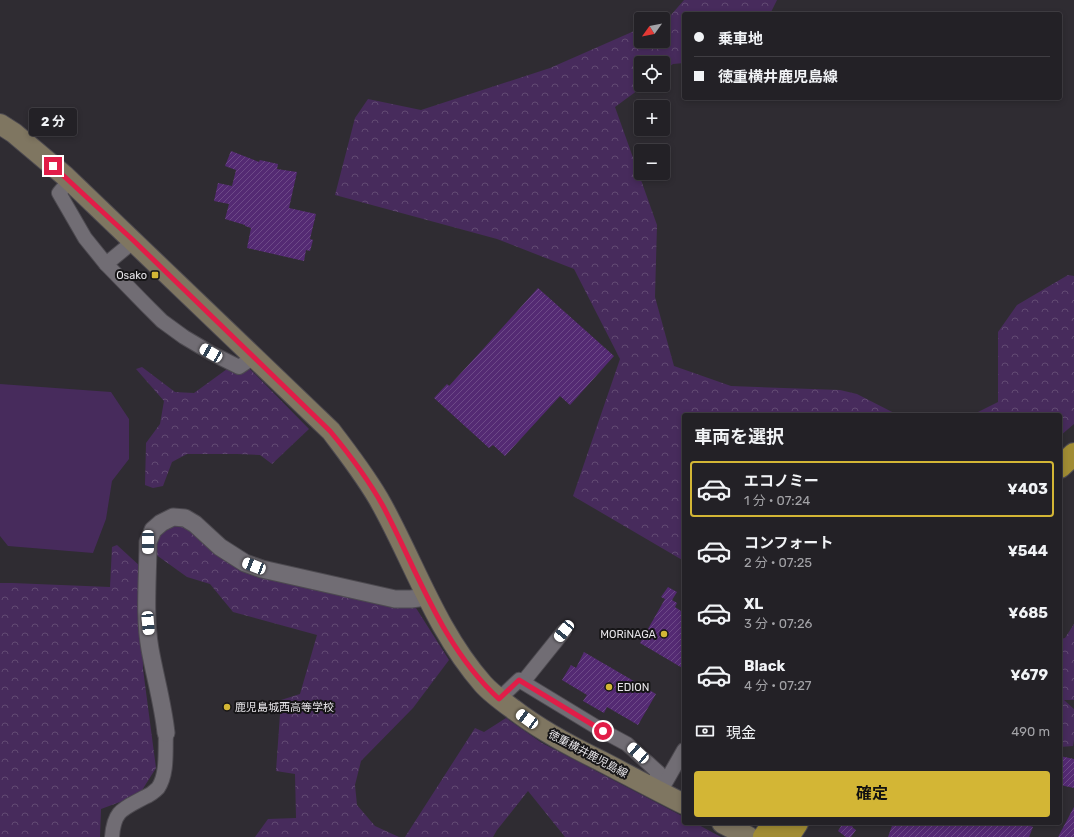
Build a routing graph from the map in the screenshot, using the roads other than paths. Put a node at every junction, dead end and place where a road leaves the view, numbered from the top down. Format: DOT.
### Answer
graph roads {
  1 [pos="0,124"];
  2 [pos="70,180"];
  3 [pos="134,241"];
  4 [pos="106,264"];
  5 [pos="254,357"];
  6 [pos="1074,454"];
  7 [pos="1062,465"];
  8 [pos="426,597"];
  9 [pos="564,631"];
  10 [pos="523,682"];
  11 [pos="499,699"];
  12 [pos="166,733"];
  13 [pos="682,753"];
  14 [pos="656,789"];
  15 [pos="682,803"];
  16 [pos="726,825"];
  17 [pos="773,825"];
  18 [pos="796,825"];
  19 [pos="112,837"];
  20 [pos="749,837"];
  21 [pos="764,837"];
  22 [pos="788,837"];
  1 -- 2 [label="main road, 徳重横井鹿児島線"];
  2 -- 3 [label="main road, 徳重横井鹿児島線"];
  2 -- 4 [label="street"];
  3 -- 4 [label="street"];
  3 -- 5 [label="main road, 徳重横井鹿児島線"];
  4 -- 5 [label="street"];
  5 -- 8 [label="main road, 徳重横井鹿児島線"];
  6 -- 7 [label="highway"];
  8 -- 11 [label="main road, 徳重横井鹿児島線"];
  8 -- 12 [label="street"];
  9 -- 10 [label="street"];
  10 -- 11 [label="street"];
  10 -- 14 [label="street"];
  11 -- 14 [label="main road, 徳重横井鹿児島線"];
  12 -- 19 [label="street"];
  13 -- 14 [label="street"];
  14 -- 15 [label="main road, 徳重横井鹿児島線"];
  16 -- 20 [label="main road"];
  17 -- 21 [label="highway"];
  18 -- 22 [label="highway"];
}
